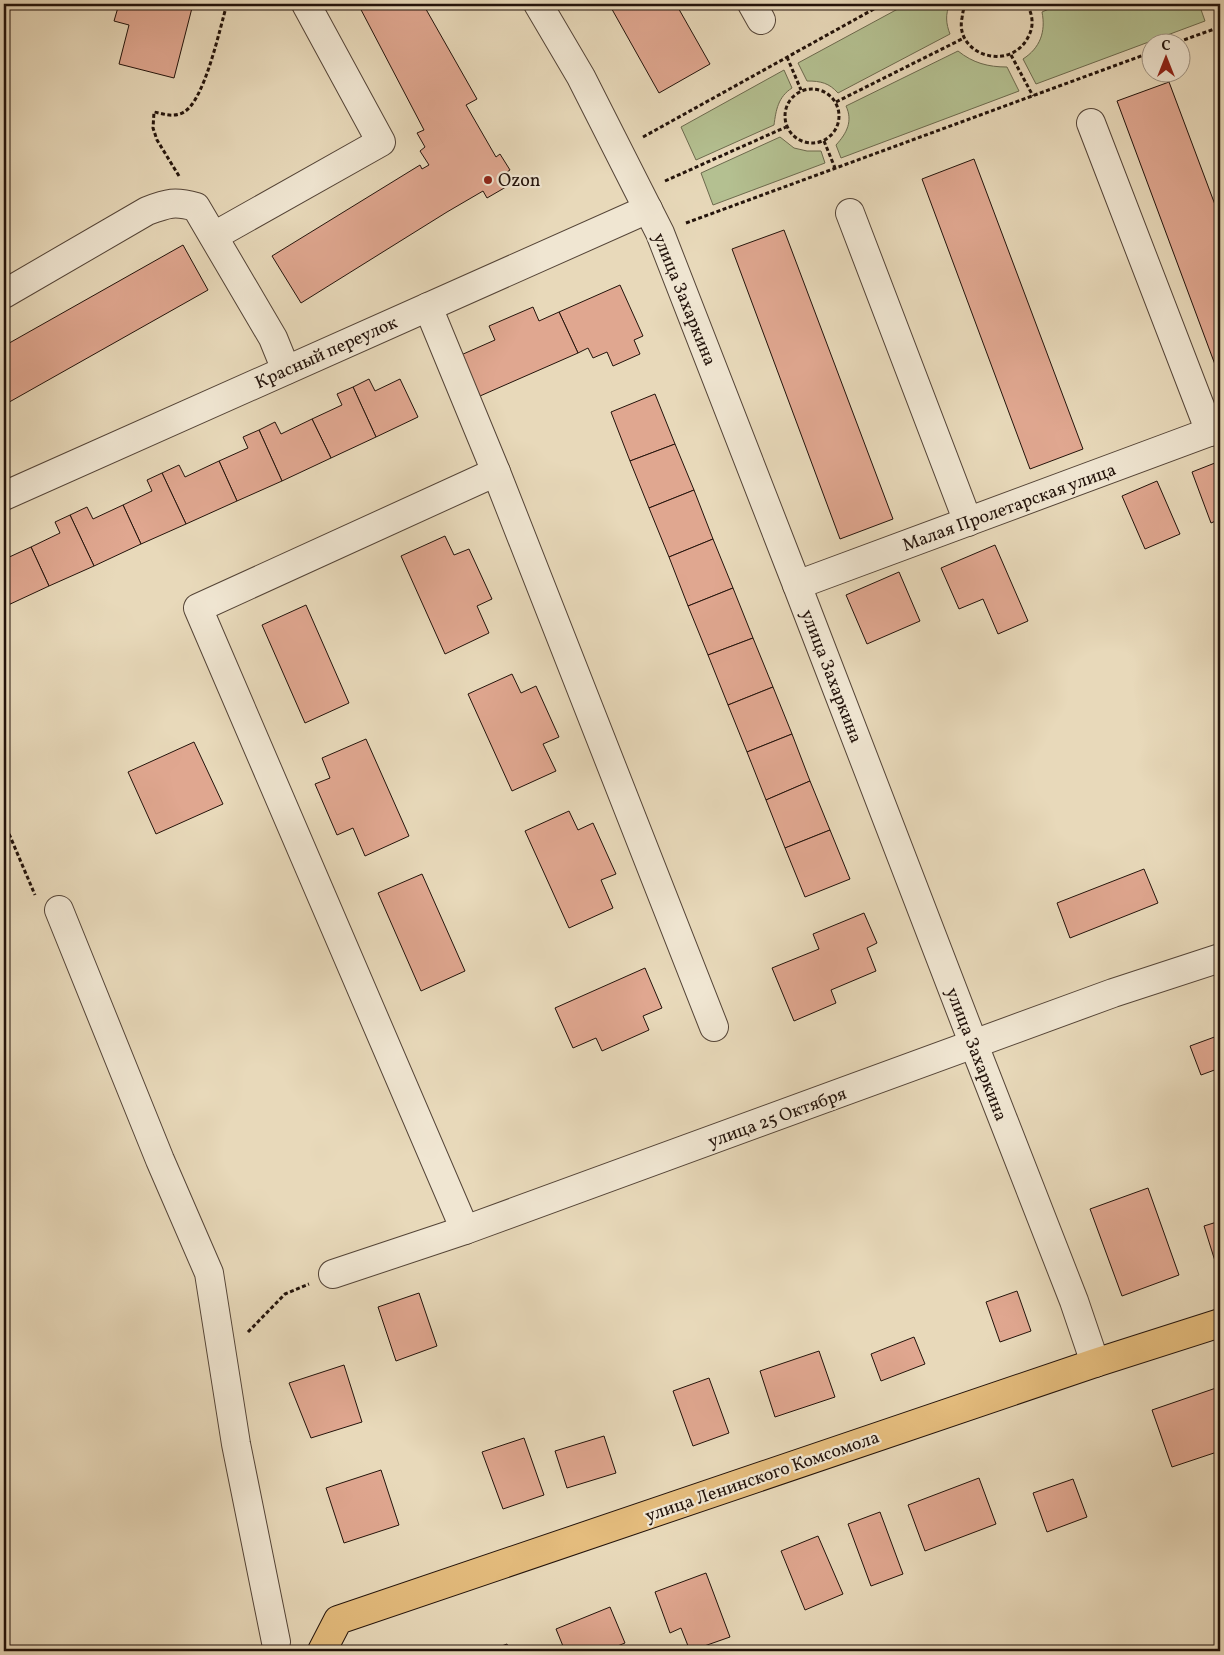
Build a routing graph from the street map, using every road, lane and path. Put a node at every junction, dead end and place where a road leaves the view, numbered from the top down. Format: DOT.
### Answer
graph roads {
  1 [pos="227,4"];
  2 [pos="306,4"];
  3 [pos="538,4"];
  4 [pos="883,4"];
  5 [pos="967,4"];
  6 [pos="1026,4"];
  7 [pos="1040,4"];
  8 [pos="1214,4"];
  9 [pos="1030,8"];
  10 [pos="1220,20"];
  11 [pos="1220,27"];
  12 [pos="1192,37"];
  13 [pos="964,38"];
  14 [pos="1011,55"];
  15 [pos="1142,56"];
  16 [pos="787,57"];
  17 [pos="801,90"];
  18 [pos="1033,96"];
  19 [pos="836,102"];
  20 [pos="1091,123"];
  21 [pos="786,127"];
  22 [pos="824,141"];
  23 [pos="618,151"];
  24 [pos="835,168"];
  25 [pos="196,207"];
  26 [pos="649,212"];
  27 [pos="850,213"];
  28 [pos="214,236"];
  29 [pos="4,294"];
  30 [pos="428,307"];
  31 [pos="286,370"];
  32 [pos="1215,430"];
  33 [pos="496,472"];
  34 [pos="4,496"];
  35 [pos="968,522"];
  36 [pos="798,585"];
  37 [pos="4,822"];
  38 [pos="58,910"];
  39 [pos="1220,958"];
  40 [pos="714,1028"];
  41 [pos="974,1045"];
  42 [pos="465,1230"];
  43 [pos="333,1274"];
  44 [pos="1220,1323"];
  45 [pos="247,1340"];
  46 [pos="1095,1362"];
  47 [pos="276,1642"];
  48 [pos="322,1651"];
  1 -- 25 [label="path"];
  2 -- 28 [label="street"];
  3 -- 23 [label="street, улица Захаркина"];
  4 -- 16 [label="path"];
  5 -- 13 [label="path"];
  6 -- 9 [label="path"];
  7 -- 9 [label="path"];
  8 -- 10 [label="path"];
  9 -- 14 [label="path"];
  11 -- 12 [label="path"];
  13 -- 14 [label="path"];
  13 -- 19 [label="path"];
  14 -- 18 [label="path"];
  15 -- 18 [label="path"];
  16 -- 17 [label="path"];
  16 -- 23 [label="path"];
  17 -- 19 [label="path"];
  17 -- 21 [label="path"];
  18 -- 24 [label="path"];
  19 -- 22 [label="path"];
  20 -- 32 [label="street"];
  21 -- 22 [label="path"];
  21 -- 26 [label="path"];
  22 -- 24 [label="path"];
  23 -- 26 [label="street, улица Захаркина"];
  24 -- 26 [label="path"];
  25 -- 28 [label="street"];
  25 -- 29 [label="street"];
  26 -- 30 [label="street, Красный переулок"];
  26 -- 36 [label="street, улица Захаркина"];
  27 -- 35 [label="street"];
  28 -- 31 [label="street"];
  30 -- 31 [label="street, Красный переулок"];
  30 -- 33 [label="street"];
  31 -- 34 [label="street, Красный переулок"];
  32 -- 35 [label="street, Малая Пролетарская улица"];
  33 -- 40 [label="street"];
  33 -- 42 [label="street"];
  35 -- 36 [label="street, Малая Пролетарская улица"];
  36 -- 41 [label="street, улица Захаркина"];
  37 -- 38 [label="path"];
  38 -- 47 [label="street"];
  39 -- 41 [label="street, улица 25 Октября"];
  41 -- 42 [label="street, улица 25 Октября"];
  41 -- 46 [label="street, улица Захаркина"];
  42 -- 43 [label="street, улица 25 Октября"];
  43 -- 45 [label="path"];
  44 -- 46 [label="main road, улица Ленинского Комсомола"];
  46 -- 48 [label="main road, улица Ленинского Комсомола"];
}
